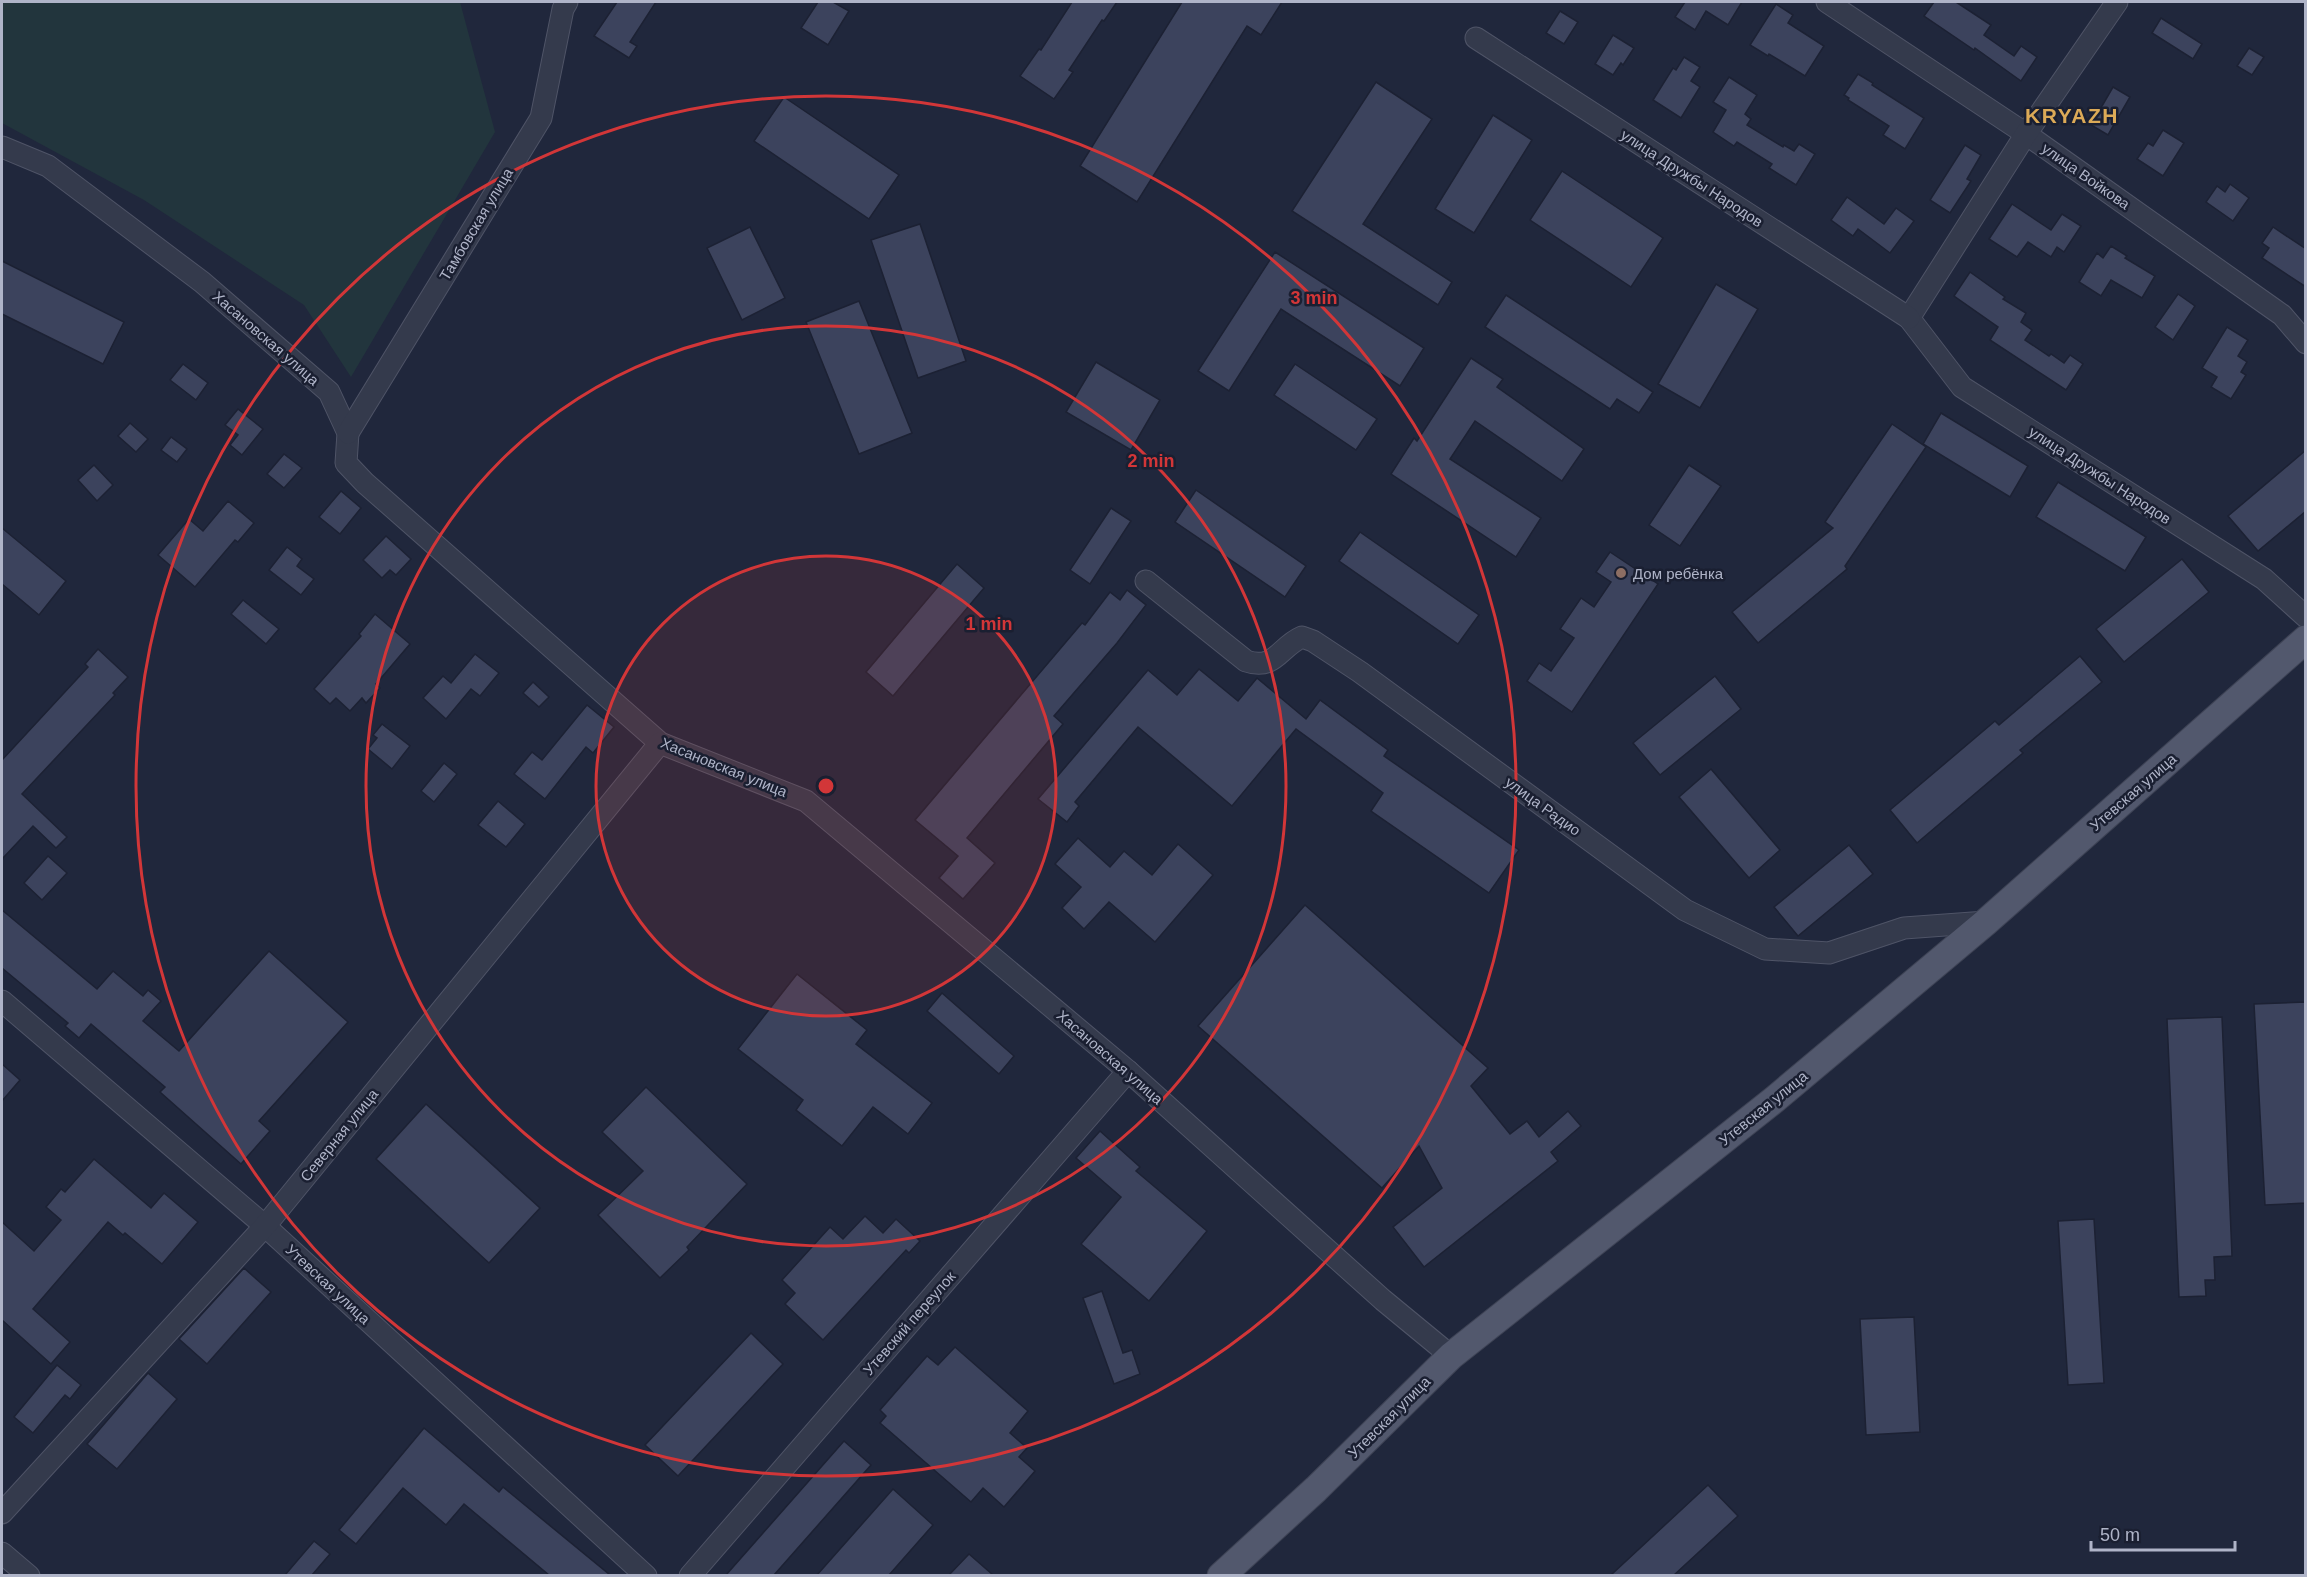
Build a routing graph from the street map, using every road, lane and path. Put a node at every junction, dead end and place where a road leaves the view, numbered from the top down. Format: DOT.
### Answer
graph roads {
  1 [pos="567,2"];
  2 [pos="1827,2"];
  3 [pos="2116,2"];
  4 [pos="1476,38"];
  5 [pos="2026,134"];
  6 [pos="2,147"];
  7 [pos="1909,318"];
  8 [pos="2306,343"];
  9 [pos="348,433"];
  10 [pos="1146,581"];
  11 [pos="2306,617"];
  12 [pos="2306,639"];
  13 [pos="660,743"];
  14 [pos="1986,922"];
  15 [pos="2,1001"];
  16 [pos="1128,1071"];
  17 [pos="265,1226"];
  18 [pos="1451,1356"];
  19 [pos="2,1513"];
  20 [pos="2,1553"];
  21 [pos="29,1575"];
  22 [pos="646,1575"];
  23 [pos="690,1575"];
  24 [pos="1221,1575"];
  1 -- 9 [label="street, Тамбовская улица"];
  2 -- 5 [label="street, улица Войкова"];
  3 -- 5 [label="street"];
  4 -- 7 [label="street, улица Дружбы Народов"];
  5 -- 7 [label="street"];
  5 -- 8 [label="street, улица Войкова"];
  6 -- 9 [label="street, Хасановская улица"];
  7 -- 11 [label="street, улица Дружбы Народов"];
  9 -- 13 [label="street, Хасановская улица"];
  10 -- 14 [label="street, улица Радио"];
  12 -- 14 [label="main road, Утевская улица"];
  13 -- 16 [label="street, Хасановская улица"];
  13 -- 17 [label="street, Северная улица"];
  14 -- 18 [label="main road, Утевская улица"];
  15 -- 17 [label="street, Утевская улица"];
  16 -- 18 [label="street, Хасановская улица"];
  16 -- 23 [label="street, Утевский переулок"];
  17 -- 19 [label="street, Северная улица"];
  17 -- 22 [label="street, Утевская улица"];
  18 -- 24 [label="main road, Утевская улица"];
  20 -- 21 [label="street"];
}
